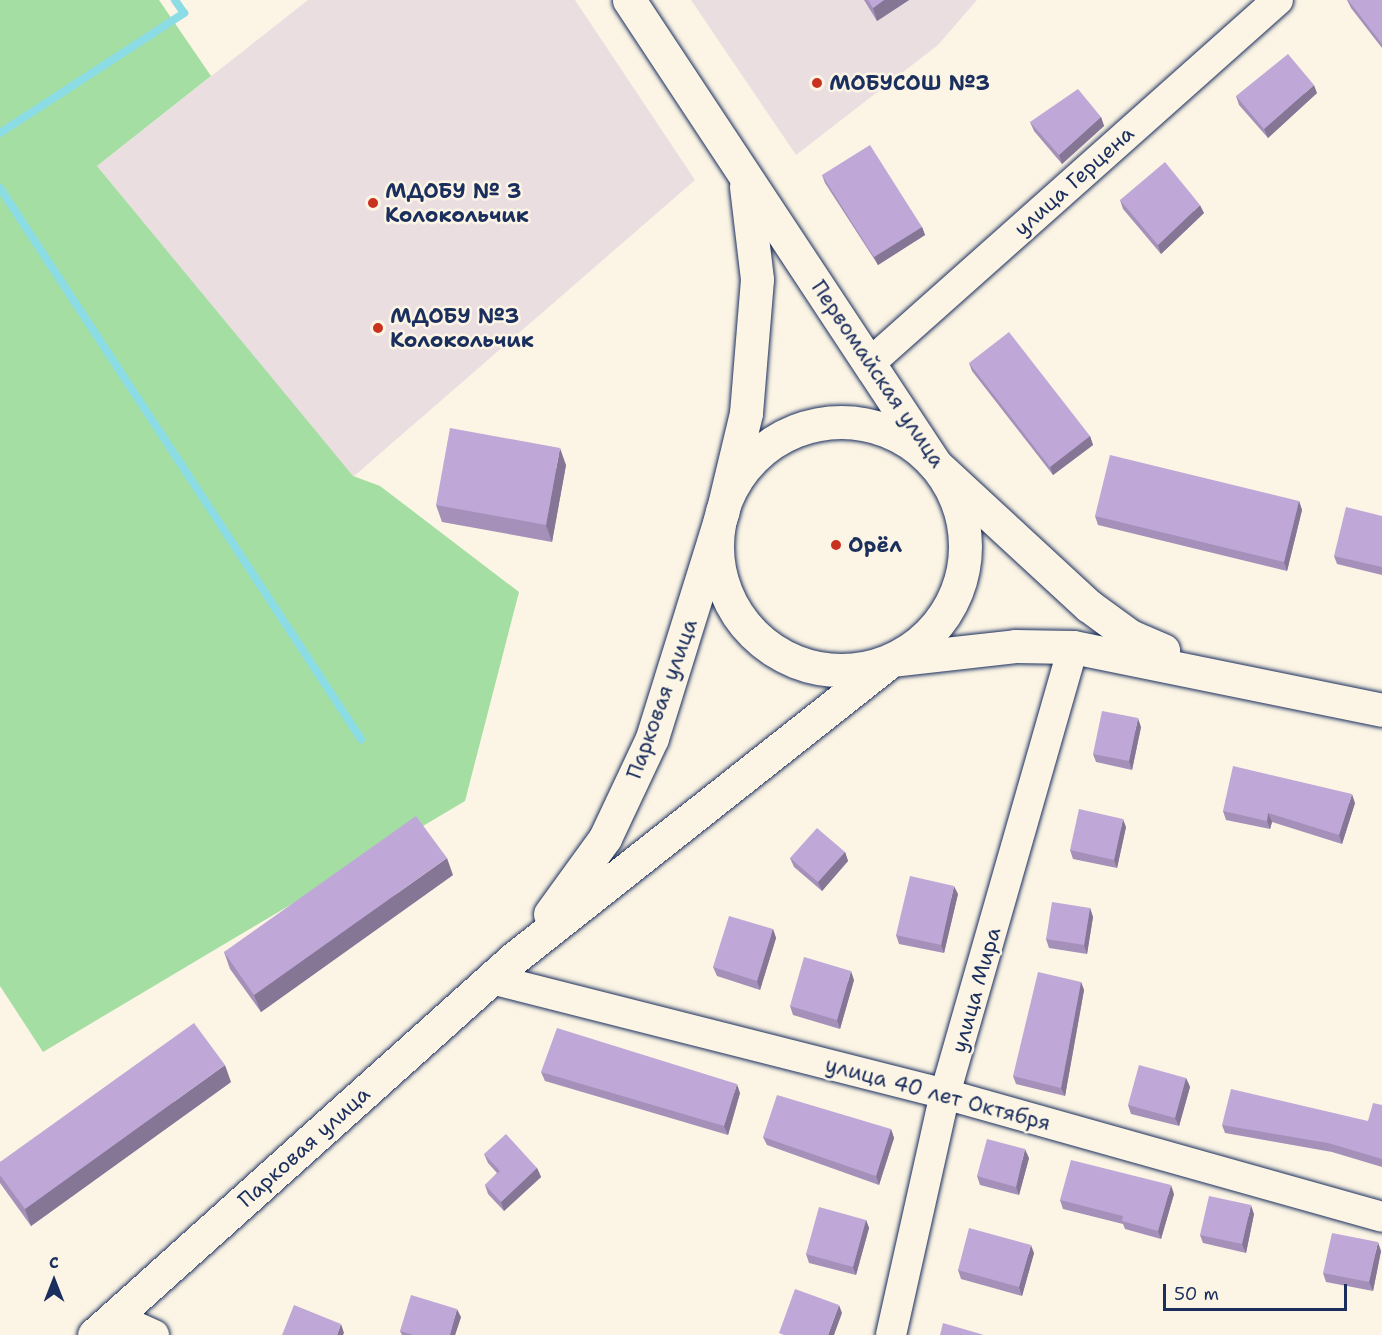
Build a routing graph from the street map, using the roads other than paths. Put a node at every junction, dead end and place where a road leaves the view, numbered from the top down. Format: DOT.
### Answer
graph roads {
  1 [pos="629,0"];
  2 [pos="1278,0"];
  3 [pos="742,173"];
  4 [pos="870,363"];
  5 [pos="936,465"];
  6 [pos="722,513"];
  7 [pos="1073,647"];
  8 [pos="891,660"];
  9 [pos="1214,672"];
  10 [pos="1382,710"];
  11 [pos="502,969"];
  12 [pos="945,1094"];
  13 [pos="1382,1217"];
  14 [pos="104,1326"];
  15 [pos="154,1335"];
  16 [pos="891,1335"];
  1 -- 3 [label="main road, Первомайская улица"];
  2 -- 4 [label="street, улица Герцена"];
  3 -- 4 [label="main road, Первомайская улица"];
  3 -- 6 [label="main road, Первомайская улица"];
  4 -- 5 [label="main road, Первомайская улица"];
  5 -- 6 [label="main road"];
  5 -- 8 [label="main road, Парковая улица"];
  5 -- 9 [label="main road, Первомайская улица"];
  6 -- 8 [label="main road, Первомайская улица"];
  6 -- 11 [label="main road, Парковая улица"];
  7 -- 8 [label="main road, Первомайская улица"];
  7 -- 9 [label="main road, Первомайская улица"];
  7 -- 12 [label="street, улица Мира"];
  8 -- 11 [label="main road, Парковая улица"];
  9 -- 10 [label="main road, Первомайская улица"];
  11 -- 12 [label="street, улица 40 лет Октября"];
  11 -- 14 [label="main road, Парковая улица"];
  12 -- 13 [label="street, улица 40 лет Октября"];
  12 -- 16 [label="street, улица Мира"];
  14 -- 15 [label="street"];
}
